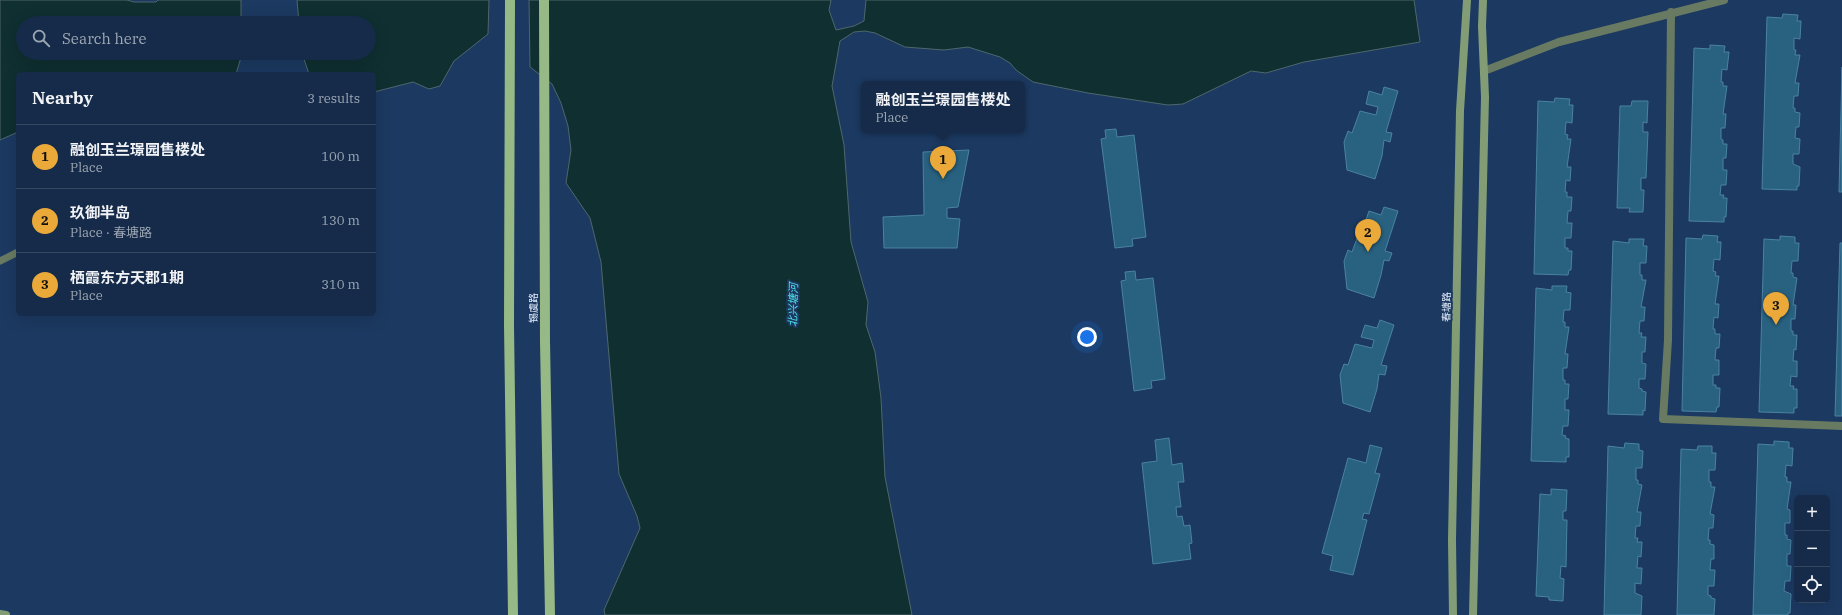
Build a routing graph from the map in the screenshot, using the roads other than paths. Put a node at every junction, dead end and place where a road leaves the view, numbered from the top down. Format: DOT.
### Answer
graph roads {
  1 [pos="510,0"];
  2 [pos="544,0"];
  3 [pos="1467,0"];
  4 [pos="1483,0"];
  5 [pos="1724,0"];
  6 [pos="1671,12"];
  7 [pos="1484,71"];
  8 [pos="16,253"];
  9 [pos="0,262"];
  10 [pos="1842,426"];
  11 [pos="0,614"];
  12 [pos="6,615"];
  13 [pos="513,615"];
  14 [pos="550,615"];
  15 [pos="1454,615"];
  16 [pos="1473,615"];
  1 -- 13 [label="main road"];
  2 -- 14 [label="main road, 锡虞路"];
  3 -- 15 [label="street, 春塘路"];
  4 -- 7 [label="street"];
  5 -- 6 [label="street"];
  6 -- 7 [label="street"];
  6 -- 10 [label="street"];
  7 -- 16 [label="street"];
  8 -- 9 [label="lane"];
  11 -- 12 [label="street"];
}
